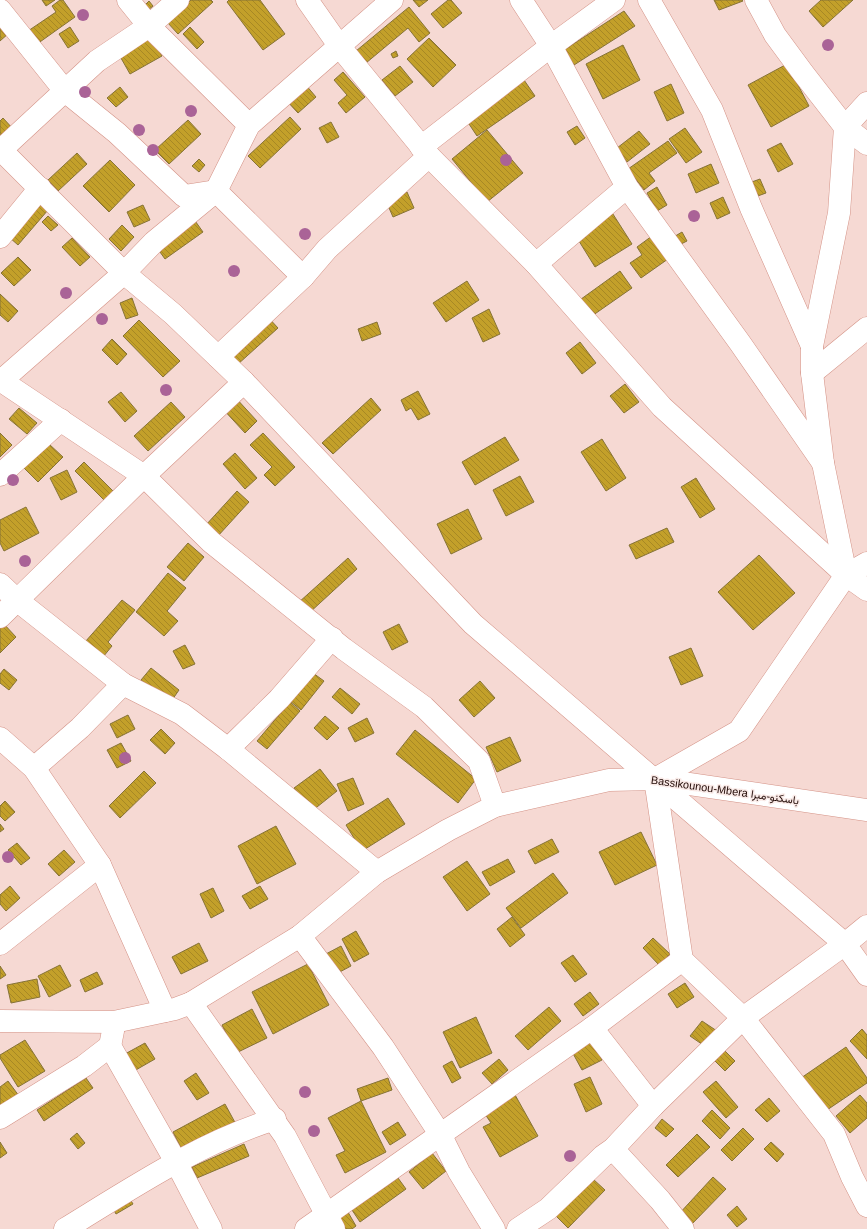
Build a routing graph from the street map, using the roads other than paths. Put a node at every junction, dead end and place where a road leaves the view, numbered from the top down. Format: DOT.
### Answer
graph roads {
  1 [pos="128,0"];
  2 [pos="178,0"];
  3 [pos="307,0"];
  4 [pos="392,0"];
  5 [pos="521,0"];
  6 [pos="614,0"];
  7 [pos="649,0"];
  8 [pos="756,0"];
  9 [pos="0,10"];
  10 [pos="149,26"];
  11 [pos="551,46"];
  12 [pos="340,47"];
  13 [pos="65,91"];
  14 [pos="867,103"];
  15 [pos="249,125"];
  16 [pos="845,127"];
  17 [pos="867,144"];
  18 [pos="1,149"];
  19 [pos="425,152"];
  20 [pos="627,187"];
  21 [pos="40,188"];
  22 [pos="216,192"];
  23 [pos="0,237"];
  24 [pos="536,264"];
  25 [pos="124,273"];
  26 [pos="303,277"];
  27 [pos="867,328"];
  28 [pos="812,346"];
  29 [pos="218,357"];
  30 [pos="812,373"];
  31 [pos="0,380"];
  32 [pos="244,382"];
  33 [pos="61,420"];
  34 [pos="823,463"];
  35 [pos="0,475"];
  36 [pos="144,476"];
  37 [pos="867,564"];
  38 [pos="846,575"];
  39 [pos="0,584"];
  40 [pos="867,590"];
  41 [pos="18,601"];
  42 [pos="0,617"];
  43 [pos="332,638"];
  44 [pos="123,684"];
  45 [pos="0,738"];
  46 [pos="228,749"];
  47 [pos="34,768"];
  48 [pos="655,779"];
  49 [pos="495,806"];
  50 [pos="867,810"];
  51 [pos="100,865"];
  52 [pos="377,872"];
  53 [pos="867,926"];
  54 [pos="300,936"];
  55 [pos="0,944"];
  56 [pos="845,944"];
  57 [pos="682,960"];
  58 [pos="867,975"];
  59 [pos="192,1003"];
  60 [pos="165,1011"];
  61 [pos="743,1018"];
  62 [pos="0,1021"];
  63 [pos="114,1022"];
  64 [pos="592,1028"];
  65 [pos="110,1046"];
  66 [pos="653,1106"];
  67 [pos="0,1118"];
  68 [pos="274,1119"];
  69 [pos="440,1134"];
  70 [pos="613,1149"];
  71 [pos="176,1162"];
  72 [pos="867,1206"];
  73 [pos="330,1222"];
  74 [pos="65,1229"];
  75 [pos="211,1229"];
  76 [pos="306,1229"];
  77 [pos="494,1229"];
  78 [pos="518,1229"];
  79 [pos="683,1229"];
  1 -- 10 [label="street"];
  2 -- 10 [label="street"];
  3 -- 12 [label="street"];
  4 -- 12 [label="street"];
  5 -- 11 [label="street"];
  6 -- 11 [label="street"];
  7 -- 28 [label="street"];
  8 -- 16 [label="street"];
  9 -- 13 [label="street"];
  10 -- 13 [label="street"];
  10 -- 15 [label="street"];
  11 -- 19 [label="street"];
  11 -- 20 [label="street"];
  12 -- 15 [label="street"];
  12 -- 19 [label="street"];
  13 -- 18 [label="street"];
  13 -- 22 [label="street"];
  14 -- 16 [label="street"];
  15 -- 22 [label="street"];
  16 -- 17 [label="street"];
  16 -- 28 [label="street"];
  18 -- 21 [label="street"];
  19 -- 24 [label="street"];
  19 -- 26 [label="street"];
  20 -- 24 [label="street"];
  20 -- 34 [label="street"];
  21 -- 23 [label="street"];
  21 -- 25 [label="street"];
  22 -- 25 [label="street"];
  22 -- 26 [label="street"];
  24 -- 38 [label="street"];
  25 -- 29 [label="street"];
  25 -- 31 [label="street"];
  26 -- 29 [label="street"];
  27 -- 30 [label="street"];
  28 -- 30 [label="street"];
  29 -- 32 [label="street"];
  30 -- 34 [label="street"];
  31 -- 33 [label="street"];
  32 -- 36 [label="street"];
  32 -- 48 [label="street"];
  33 -- 35 [label="street"];
  33 -- 36 [label="street"];
  34 -- 38 [label="street"];
  36 -- 41 [label="street"];
  36 -- 43 [label="street"];
  37 -- 38 [label="street"];
  38 -- 40 [label="street"];
  38 -- 48 [label="street"];
  39 -- 41 [label="street"];
  41 -- 42 [label="street"];
  41 -- 44 [label="street"];
  43 -- 46 [label="street"];
  43 -- 49 [label="street"];
  44 -- 46 [label="street"];
  44 -- 47 [label="street"];
  45 -- 47 [label="street"];
  46 -- 52 [label="street"];
  47 -- 51 [label="street"];
  48 -- 49 [label="street, Bassikounou-Mbera باسكنو-مبرا"];
  48 -- 50 [label="street, Bassikounou-Mbera باسكنو-مبرا"];
  48 -- 56 [label="street"];
  48 -- 57 [label="street"];
  49 -- 52 [label="street, Bassikounou-Mbera باسكنو-مبرا"];
  51 -- 55 [label="street"];
  51 -- 60 [label="street"];
  52 -- 54 [label="street, Bassikounou-Mbera باسكنو-مبرا"];
  53 -- 56 [label="street"];
  54 -- 59 [label="street, Bassikounou-Mbera باسكنو-مبرا"];
  54 -- 69 [label="street"];
  56 -- 58 [label="street"];
  56 -- 61 [label="street"];
  57 -- 61 [label="street"];
  57 -- 64 [label="street"];
  59 -- 60 [label="street, Bassikounou-Mbera باسكنو-مبرا"];
  59 -- 68 [label="street"];
  60 -- 63 [label="street, Bassikounou-Mbera باسكنو-مبرا"];
  61 -- 66 [label="street"];
  61 -- 72 [label="street"];
  62 -- 63 [label="street, Bassikounou-Mbera باسكنو-مبرا"];
  63 -- 65 [label="street"];
  64 -- 66 [label="street"];
  64 -- 69 [label="street"];
  65 -- 67 [label="street"];
  65 -- 71 [label="street"];
  66 -- 70 [label="street"];
  68 -- 71 [label="street"];
  68 -- 73 [label="street"];
  69 -- 73 [label="street"];
  69 -- 77 [label="street"];
  70 -- 78 [label="street"];
  70 -- 79 [label="street"];
  71 -- 74 [label="street"];
  71 -- 75 [label="street"];
  73 -- 76 [label="street"];
}
